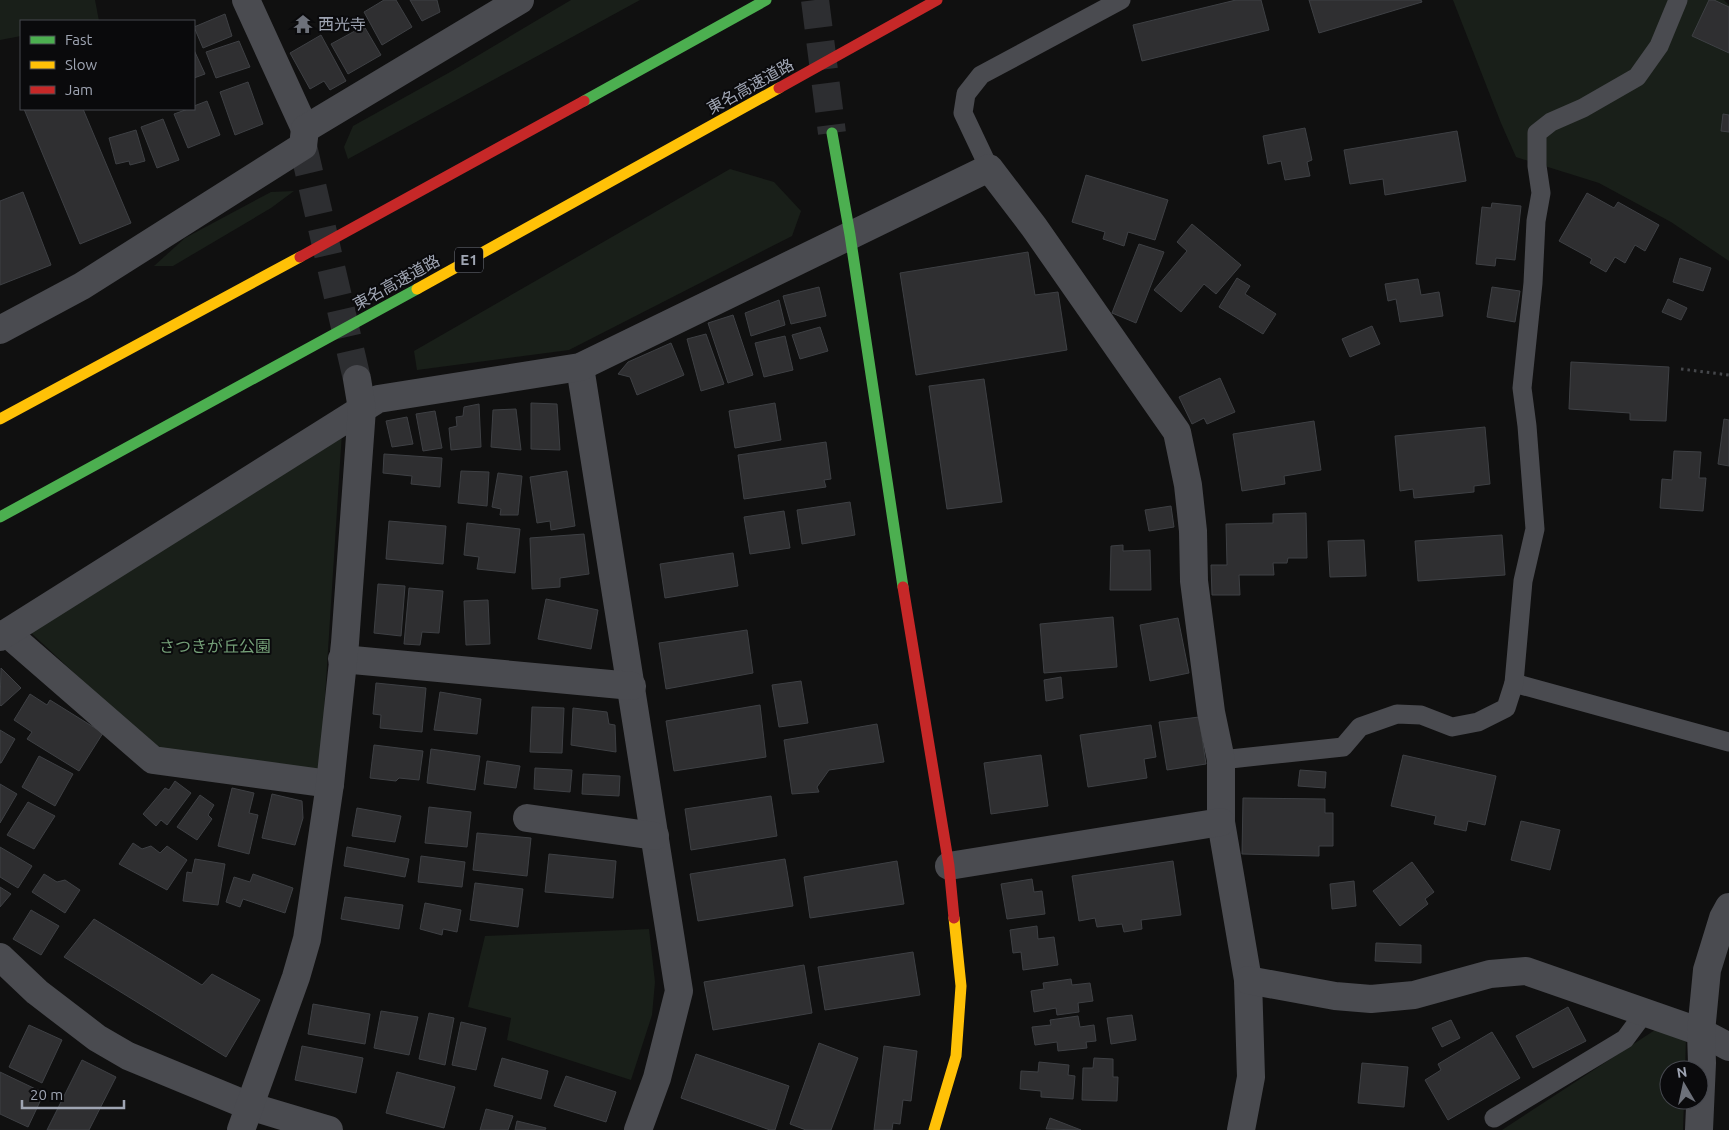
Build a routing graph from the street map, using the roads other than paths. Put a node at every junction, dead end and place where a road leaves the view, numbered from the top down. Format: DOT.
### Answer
graph roads {
  1 [pos="246,0"];
  2 [pos="520,0"];
  3 [pos="766,0"];
  4 [pos="936,0"];
  5 [pos="1122,0"];
  6 [pos="1678,0"];
  7 [pos="305,129"];
  8 [pos="832,133"];
  9 [pos="989,168"];
  10 [pos="850,235"];
  11 [pos="0,330"];
  12 [pos="580,368"];
  13 [pos="357,378"];
  14 [pos="362,409"];
  15 [pos="0,419"];
  16 [pos="0,518"];
  17 [pos="3,635"];
  18 [pos="342,659"];
  19 [pos="1514,683"];
  20 [pos="632,686"];
  21 [pos="1729,742"];
  22 [pos="1221,760"];
  23 [pos="330,784"];
  24 [pos="527,818"];
  25 [pos="1221,822"];
  26 [pos="655,836"];
  27 [pos="949,866"];
  28 [pos="1729,907"];
  29 [pos="0,957"];
  30 [pos="1248,980"];
  31 [pos="1645,1012"];
  32 [pos="1701,1032"];
  33 [pos="1729,1048"];
  34 [pos="245,1118"];
  35 [pos="1494,1118"];
  36 [pos="329,1130"];
  37 [pos="638,1130"];
  38 [pos="934,1130"];
  39 [pos="1241,1130"];
  40 [pos="1699,1130"];
  1 -- 7 [label="street"];
  2 -- 7 [label="street"];
  3 -- 15 [label="main road"];
  4 -- 16 [label="main road, 東名高速道路 / E1"];
  5 -- 9 [label="lane"];
  6 -- 19 [label="lane"];
  7 -- 11 [label="street"];
  8 -- 10 [label="main road"];
  9 -- 10 [label="street"];
  9 -- 22 [label="street"];
  10 -- 12 [label="street"];
  10 -- 27 [label="main road"];
  12 -- 14 [label="street"];
  12 -- 20 [label="street"];
  13 -- 14 [label="street"];
  14 -- 17 [label="street"];
  14 -- 18 [label="street"];
  17 -- 23 [label="street"];
  18 -- 20 [label="street"];
  18 -- 23 [label="street"];
  19 -- 21 [label="lane"];
  19 -- 22 [label="lane"];
  20 -- 26 [label="street"];
  22 -- 25 [label="street"];
  23 -- 34 [label="street"];
  24 -- 26 [label="street"];
  25 -- 27 [label="street"];
  25 -- 30 [label="street"];
  26 -- 37 [label="street"];
  27 -- 38 [label="main road"];
  28 -- 32 [label="street"];
  29 -- 34 [label="street"];
  30 -- 31 [label="street"];
  30 -- 39 [label="street"];
  31 -- 32 [label="street"];
  31 -- 35 [label="lane"];
  32 -- 33 [label="street"];
  32 -- 40 [label="street"];
  34 -- 36 [label="street"];
}
